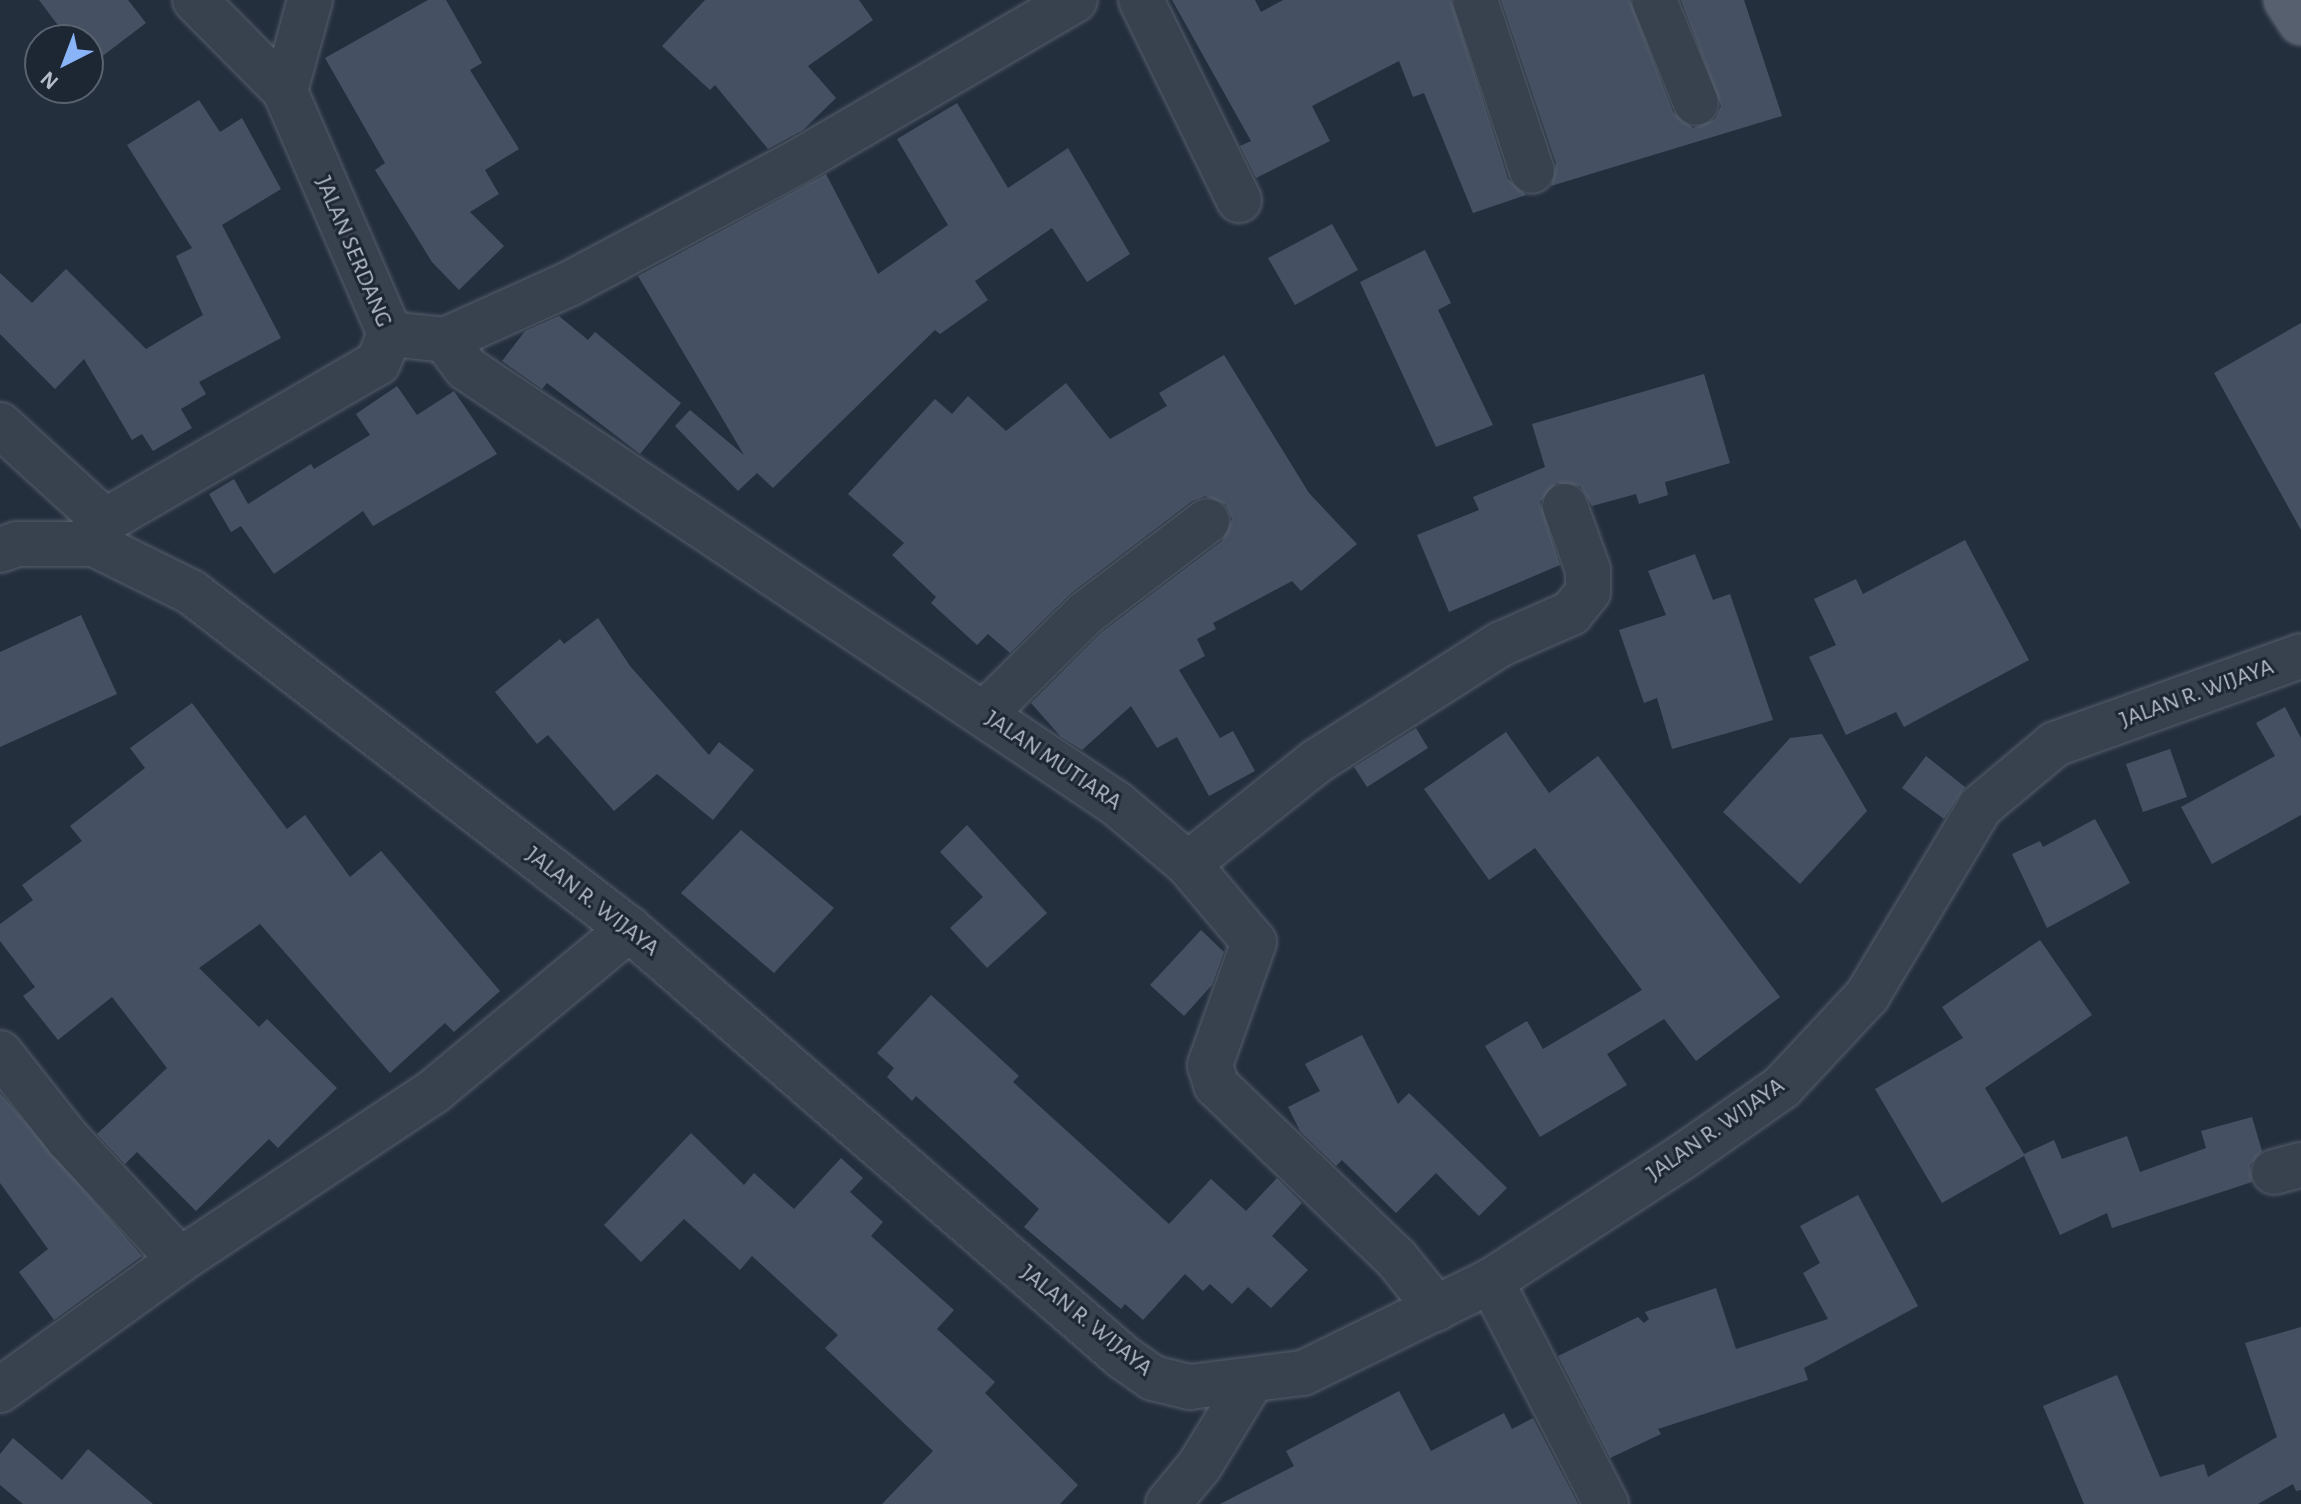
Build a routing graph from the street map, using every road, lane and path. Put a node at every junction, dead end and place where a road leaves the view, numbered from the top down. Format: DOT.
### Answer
graph roads {
  1 [pos="195,0"];
  2 [pos="310,0"];
  3 [pos="1075,0"];
  4 [pos="1141,0"];
  5 [pos="1475,0"];
  6 [pos="1654,0"];
  7 [pos="2286,0"];
  8 [pos="2301,23"];
  9 [pos="285,91"];
  10 [pos="1696,103"];
  11 [pos="1532,171"];
  12 [pos="1239,200"];
  13 [pos="390,334"];
  14 [pos="445,340"];
  15 [pos="0,425"];
  16 [pos="1565,506"];
  17 [pos="1207,521"];
  18 [pos="100,532"];
  19 [pos="0,550"];
  20 [pos="2301,656"];
  21 [pos="984,714"];
  22 [pos="1188,864"];
  23 [pos="629,929"];
  24 [pos="0,1053"];
  25 [pos="180,1260"];
  26 [pos="1491,1281"];
  27 [pos="1437,1309"];
  28 [pos="1250,1383"];
  29 [pos="0,1390"];
  30 [pos="1168,1504"];
  31 [pos="1606,1504"];
  1 -- 9 [label="street"];
  2 -- 9 [label="street"];
  3 -- 14 [label="street"];
  4 -- 12 [label="street"];
  5 -- 11 [label="street"];
  6 -- 10 [label="street"];
  7 -- 8 [label="main road"];
  9 -- 13 [label="street, JALAN SERDANG"];
  13 -- 14 [label="street"];
  13 -- 18 [label="street, JALAN SERDANG"];
  14 -- 21 [label="street, JALAN MUTIARA"];
  15 -- 18 [label="street"];
  16 -- 22 [label="street"];
  17 -- 21 [label="street"];
  18 -- 19 [label="street, JALAN R. WIJAYA"];
  18 -- 23 [label="street, JALAN R. WIJAYA"];
  20 -- 26 [label="street, JALAN R. WIJAYA"];
  21 -- 22 [label="street, JALAN MUTIARA"];
  22 -- 27 [label="street, JALAN MUTIARA"];
  23 -- 25 [label="street"];
  23 -- 28 [label="street, JALAN R. WIJAYA"];
  24 -- 25 [label="street"];
  25 -- 29 [label="street"];
  26 -- 27 [label="street, JALAN R. WIJAYA"];
  26 -- 31 [label="street"];
  27 -- 28 [label="street, JALAN R. WIJAYA"];
  28 -- 30 [label="street"];
}
